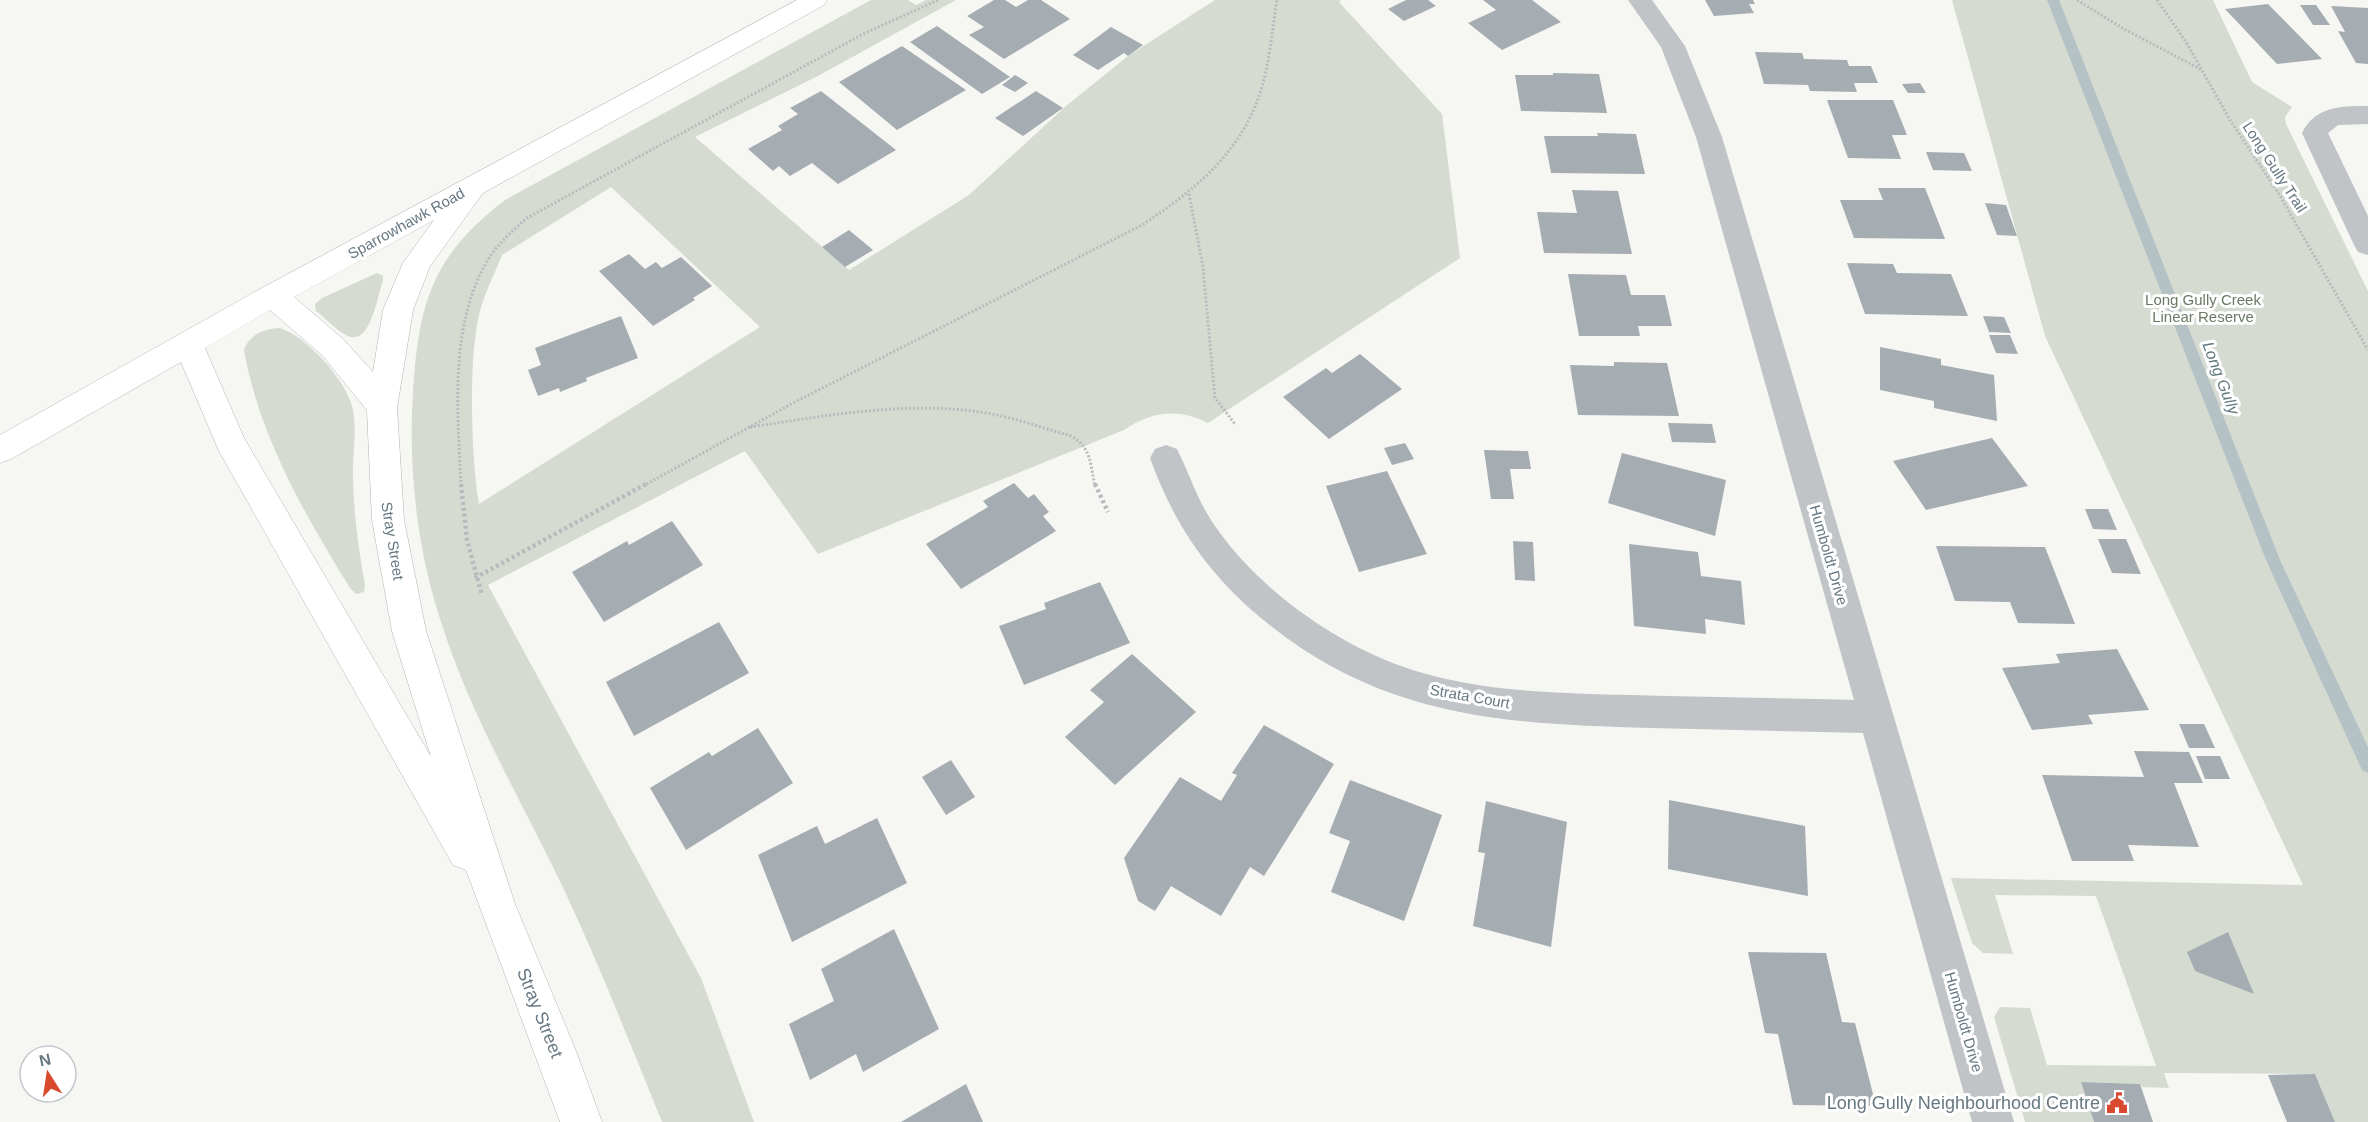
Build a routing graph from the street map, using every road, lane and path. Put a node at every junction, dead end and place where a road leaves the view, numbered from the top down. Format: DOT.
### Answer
graph roads {
  1 [pos="815,0"];
  2 [pos="938,0"];
  3 [pos="1277,0"];
  4 [pos="1640,0"];
  5 [pos="2078,0"];
  6 [pos="2157,0"];
  7 [pos="2202,70"];
  8 [pos="2368,115"];
  9 [pos="473,187"];
  10 [pos="1189,194"];
  11 [pos="2368,245"];
  12 [pos="272,296"];
  13 [pos="188,343"];
  14 [pos="2368,350"];
  15 [pos="382,408"];
  16 [pos="1235,424"];
  17 [pos="747,428"];
  18 [pos="0,450"];
  19 [pos="1166,458"];
  20 [pos="1108,512"];
  21 [pos="476,578"];
  22 [pos="483,595"];
  23 [pos="1875,717"];
  24 [pos="496,904"];
  25 [pos="581,1122"];
  26 [pos="1993,1122"];
  1 -- 9 [label="main road, Sparrowhawk Road"];
  2 -- 21 [label="path"];
  3 -- 10 [label="path"];
  4 -- 23 [label="street, Humboldt Drive"];
  5 -- 7 [label="path"];
  6 -- 7 [label="path, Long Gully Trail"];
  7 -- 14 [label="path, Long Gully Trail"];
  8 -- 11 [label="street"];
  9 -- 12 [label="main road, Sparrowhawk Road"];
  9 -- 15 [label="main road, Stray Street"];
  10 -- 16 [label="path"];
  10 -- 17 [label="path"];
  12 -- 13 [label="main road, Sparrowhawk Road"];
  12 -- 15 [label="main road"];
  13 -- 18 [label="main road, Sparrowhawk Road"];
  13 -- 24 [label="main road, Stray Street"];
  15 -- 24 [label="main road, Stray Street"];
  17 -- 20 [label="path"];
  17 -- 21 [label="path"];
  19 -- 23 [label="street, Strata Court"];
  21 -- 22 [label="path"];
  23 -- 26 [label="street, Humboldt Drive"];
  24 -- 25 [label="main road, Stray Street"];
}
